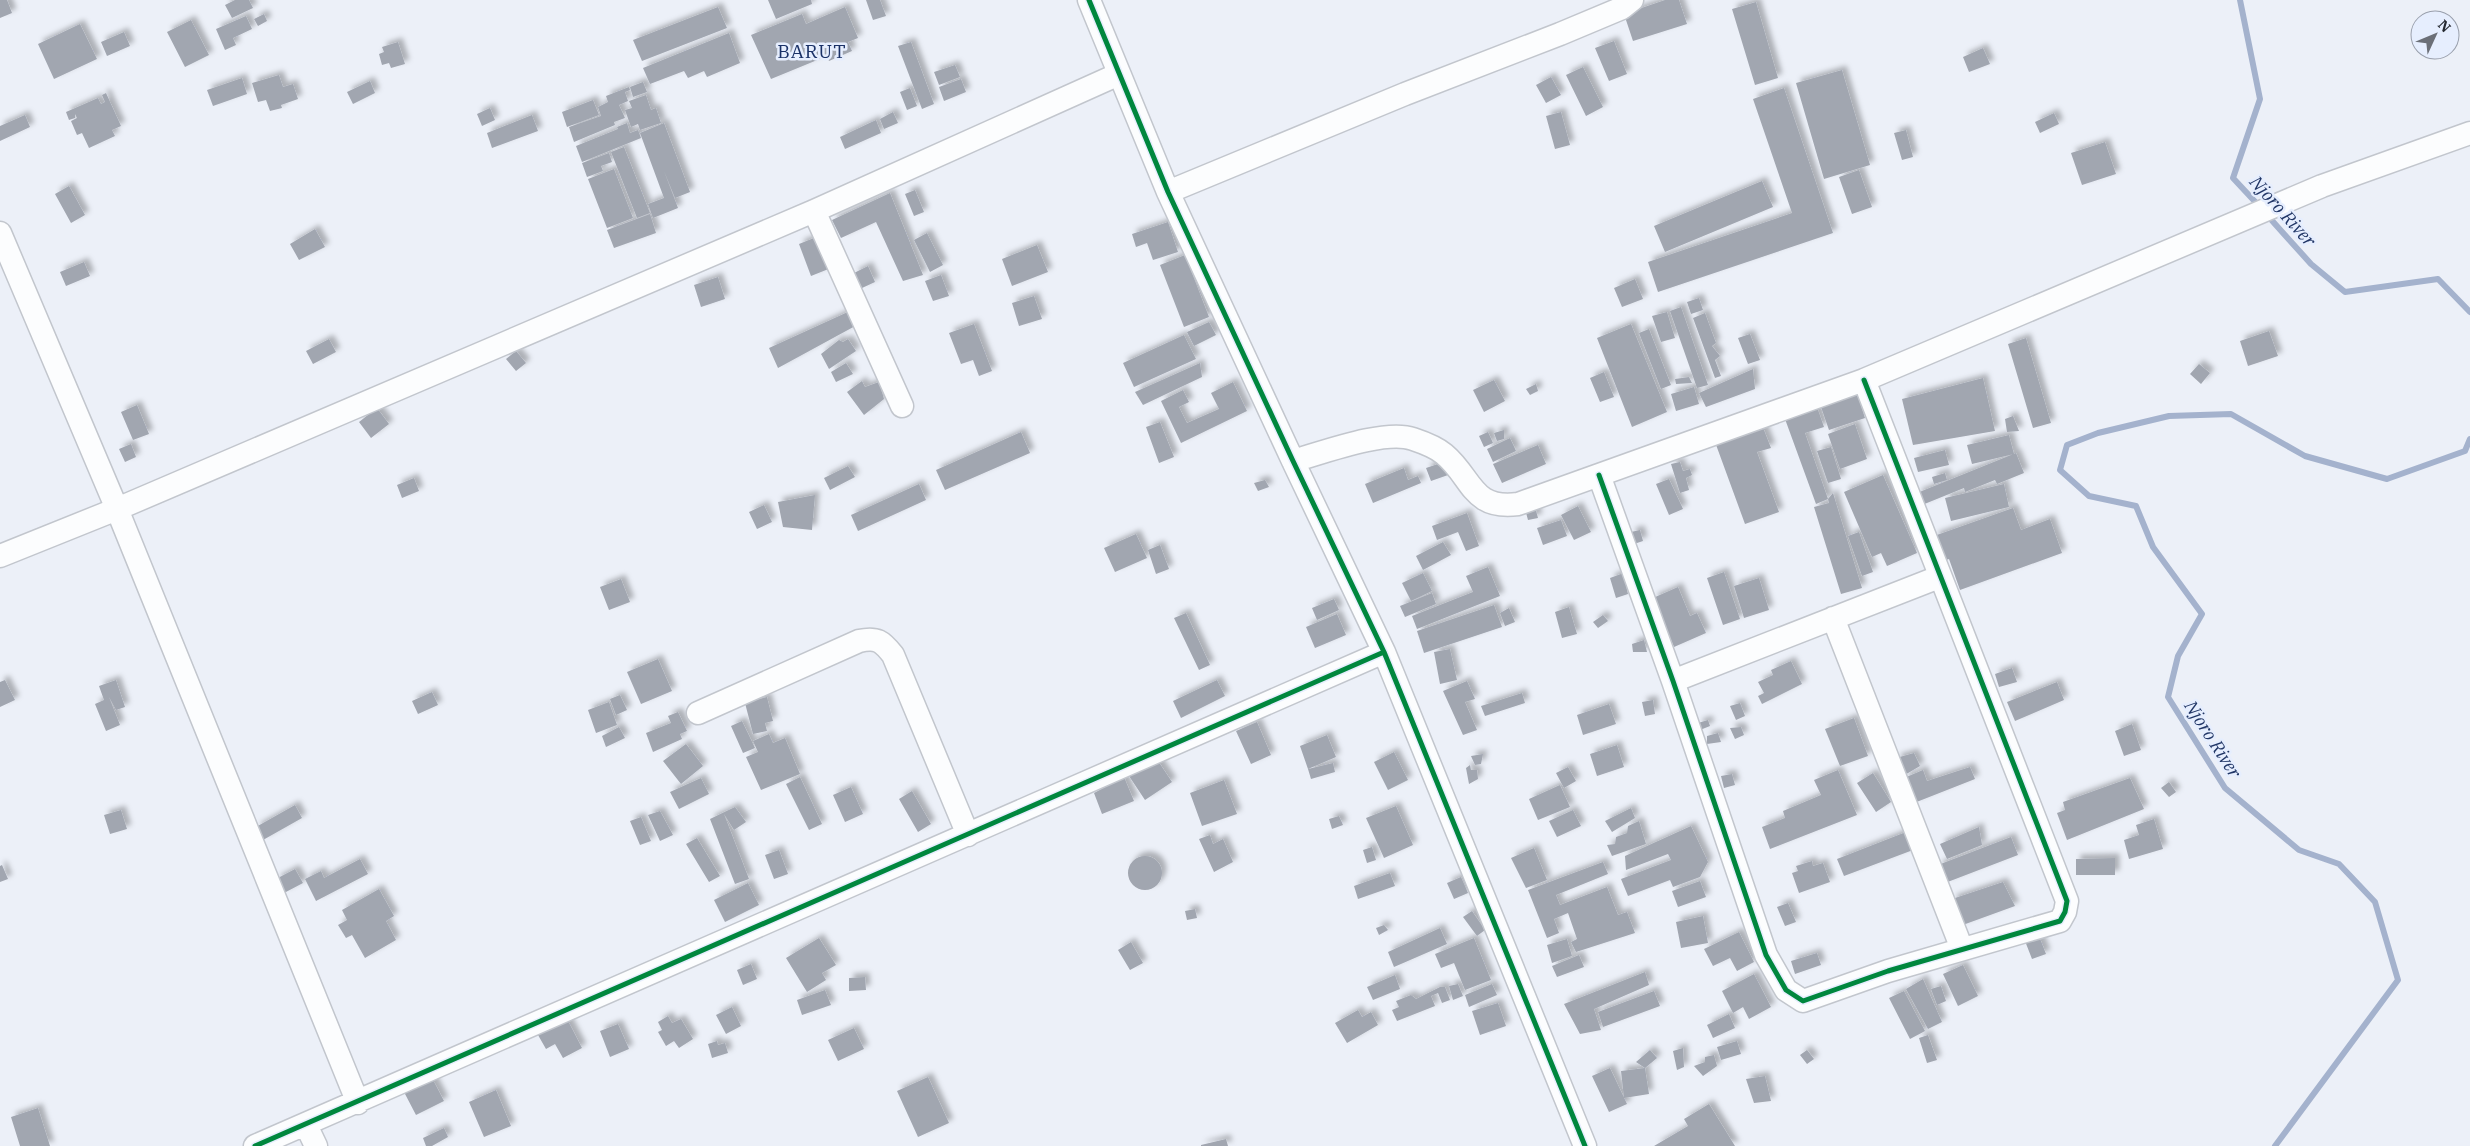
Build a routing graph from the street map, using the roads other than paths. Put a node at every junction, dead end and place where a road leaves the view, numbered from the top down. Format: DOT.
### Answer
graph roads {
  1 [pos="1089,0"];
  2 [pos="1632,0"];
  3 [pos="1119,74"];
  4 [pos="2470,133"];
  5 [pos="1168,192"];
  6 [pos="814,211"];
  7 [pos="0,233"];
  8 [pos="1864,380"];
  9 [pos="902,406"];
  10 [pos="1293,462"];
  11 [pos="1599,475"];
  12 [pos="117,509"];
  13 [pos="0,556"];
  14 [pos="1939,577"];
  15 [pos="1833,618"];
  16 [pos="1384,652"];
  17 [pos="1673,681"];
  18 [pos="698,713"];
  19 [pos="968,835"];
  20 [pos="1962,949"];
  21 [pos="358,1103"];
  22 [pos="306,1125"];
  23 [pos="255,1146"];
  24 [pos="316,1146"];
  25 [pos="1585,1146"];
  1 -- 3 [label="street"];
  2 -- 5 [label="street"];
  3 -- 5 [label="street"];
  3 -- 6 [label="street"];
  4 -- 8 [label="street"];
  5 -- 10 [label="street"];
  6 -- 9 [label="street"];
  6 -- 12 [label="street"];
  7 -- 12 [label="street"];
  8 -- 11 [label="street"];
  8 -- 14 [label="street"];
  10 -- 11 [label="street"];
  10 -- 16 [label="street"];
  11 -- 17 [label="street"];
  12 -- 13 [label="street"];
  12 -- 21 [label="street"];
  14 -- 15 [label="street"];
  14 -- 20 [label="street"];
  15 -- 17 [label="street"];
  15 -- 20 [label="street"];
  16 -- 19 [label="street"];
  16 -- 25 [label="street"];
  17 -- 20 [label="street"];
  18 -- 19 [label="street"];
  19 -- 21 [label="street"];
  21 -- 22 [label="street"];
  22 -- 23 [label="street"];
  22 -- 24 [label="street"];
}
